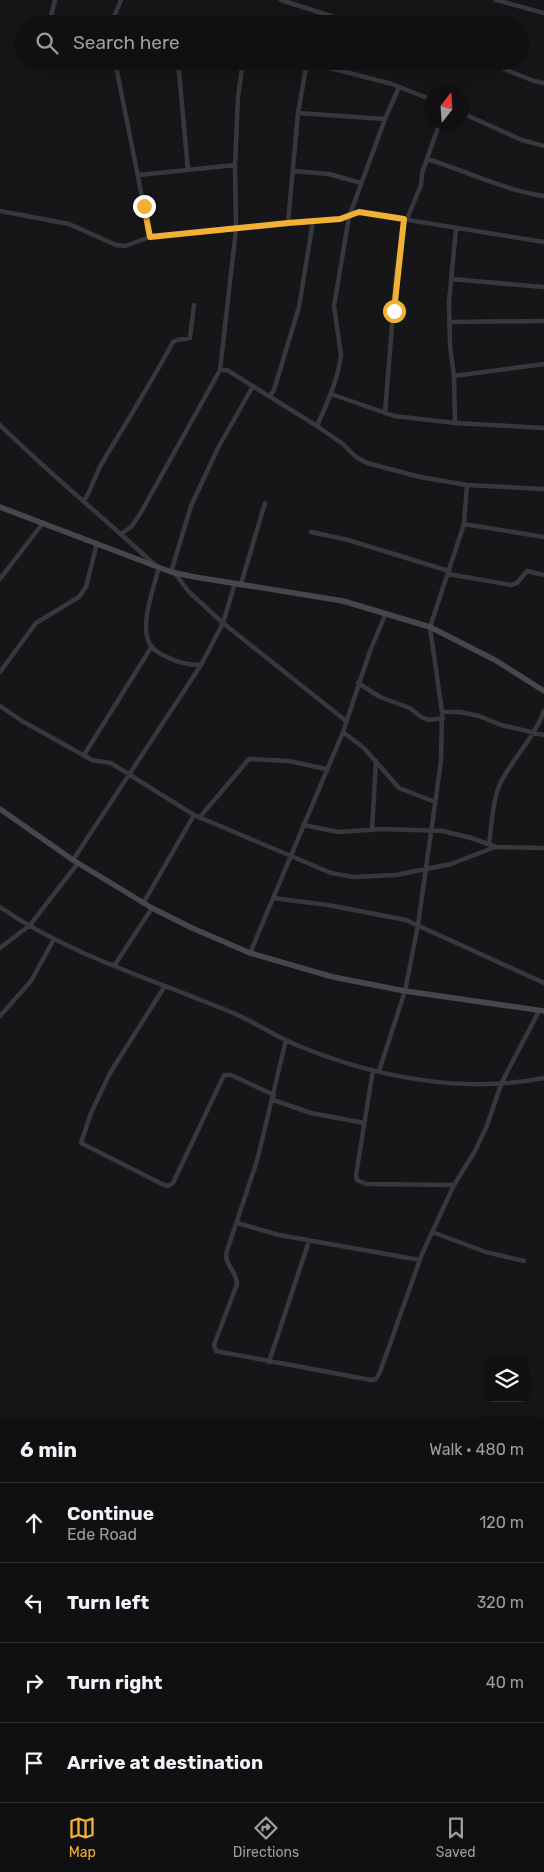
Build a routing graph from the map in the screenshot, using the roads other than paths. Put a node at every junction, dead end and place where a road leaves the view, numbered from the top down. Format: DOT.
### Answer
graph roads {
  1 [pos="55,0"];
  2 [pos="121,0"];
  3 [pos="281,0"];
  4 [pos="496,0"];
  5 [pos="544,13"];
  6 [pos="51,15"];
  7 [pos="115,15"];
  8 [pos="326,15"];
  9 [pos="118,70"];
  10 [pos="179,70"];
  11 [pos="242,70"];
  12 [pos="304,70"];
  13 [pos="341,70"];
  14 [pos="506,70"];
  15 [pos="544,83"];
  16 [pos="399,87"];
  17 [pos="424,97"];
  18 [pos="298,113"];
  19 [pos="469,116"];
  20 [pos="385,120"];
  21 [pos="437,130"];
  22 [pos="544,146"];
  23 [pos="427,159"];
  24 [pos="235,165"];
  25 [pos="188,170"];
  26 [pos="294,171"];
  27 [pos="139,176"];
  28 [pos="361,183"];
  29 [pos="544,196"];
  30 [pos="0,211"];
  31 [pos="348,217"];
  32 [pos="406,219"];
  33 [pos="313,221"];
  34 [pos="288,223"];
  35 [pos="236,228"];
  36 [pos="456,229"];
  37 [pos="150,237"];
  38 [pos="544,242"];
  39 [pos="451,279"];
  40 [pos="543,287"];
  41 [pos="194,305"];
  42 [pos="544,321"];
  43 [pos="449,322"];
  44 [pos="544,364"];
  45 [pos="220,370"];
  46 [pos="454,376"];
  47 [pos="253,386"];
  48 [pos="330,394"];
  49 [pos="270,396"];
  50 [pos="385,413"];
  51 [pos="455,423"];
  52 [pos="0,426"];
  53 [pos="317,426"];
  54 [pos="544,428"];
  55 [pos="467,485"];
  56 [pos="544,489"];
  57 [pos="84,501"];
  58 [pos="265,503"];
  59 [pos="0,507"];
  60 [pos="44,523"];
  61 [pos="464,524"];
  62 [pos="311,532"];
  63 [pos="121,534"];
  64 [pos="544,537"];
  65 [pos="97,543"];
  66 [pos="158,567"];
  67 [pos="172,572"];
  68 [pos="448,573"];
  69 [pos="544,575"];
  70 [pos="0,579"];
  71 [pos="238,584"];
  72 [pos="386,613"];
  73 [pos="223,623"];
  74 [pos="430,627"];
  75 [pos="152,646"];
  76 [pos="201,665"];
  77 [pos="0,672"];
  78 [pos="358,683"];
  79 [pos="544,691"];
  80 [pos="0,706"];
  81 [pos="544,711"];
  82 [pos="442,712"];
  83 [pos="442,718"];
  84 [pos="346,721"];
  85 [pos="343,732"];
  86 [pos="534,733"];
  87 [pos="544,735"];
  88 [pos="84,755"];
  89 [pos="376,761"];
  90 [pos="326,769"];
  91 [pos="130,775"];
  92 [pos="435,802"];
  93 [pos="0,809"];
  94 [pos="194,815"];
  95 [pos="200,817"];
  96 [pos="303,825"];
  97 [pos="372,830"];
  98 [pos="431,830"];
  99 [pos="489,844"];
  100 [pos="495,846"];
  101 [pos="544,848"];
  102 [pos="291,856"];
  103 [pos="76,861"];
  104 [pos="426,870"];
  105 [pos="273,898"];
  106 [pos="144,902"];
  107 [pos="0,907"];
  108 [pos="152,908"];
  109 [pos="30,925"];
  110 [pos="418,925"];
  111 [pos="54,939"];
  112 [pos="0,948"];
  113 [pos="250,953"];
  114 [pos="114,966"];
  115 [pos="544,984"];
  116 [pos="166,986"];
  117 [pos="404,991"];
  118 [pos="541,1011"];
  119 [pos="0,1016"];
  120 [pos="286,1040"];
  121 [pos="373,1070"];
  122 [pos="379,1071"];
  123 [pos="544,1078"];
  124 [pos="502,1082"];
  125 [pos="274,1097"];
  126 [pos="364,1123"];
  127 [pos="454,1184"];
  128 [pos="238,1222"];
  129 [pos="432,1232"];
  130 [pos="310,1241"];
  131 [pos="420,1260"];
  132 [pos="524,1261"];
  133 [pos="269,1362"];
  1 -- 6 [label="street"];
  2 -- 7 [label="street"];
  3 -- 8 [label="street"];
  4 -- 5 [label="street"];
  9 -- 27 [label="street"];
  10 -- 25 [label="street"];
  11 -- 24 [label="street"];
  12 -- 18 [label="street"];
  13 -- 16 [label="street"];
  14 -- 15 [label="street"];
  16 -- 17 [label="street"];
  16 -- 20 [label="street"];
  18 -- 20 [label="street"];
  18 -- 26 [label="street"];
  19 -- 22 [label="street"];
  20 -- 28 [label="street"];
  21 -- 23 [label="street"];
  23 -- 29 [label="street"];
  23 -- 32 [label="street"];
  24 -- 25 [label="street"];
  24 -- 35 [label="street"];
  25 -- 27 [label="street"];
  26 -- 28 [label="street"];
  26 -- 34 [label="street"];
  27 -- 37 [label="street"];
  28 -- 31 [label="street"];
  30 -- 37 [label="street"];
  31 -- 32 [label="street"];
  31 -- 33 [label="street"];
  31 -- 48 [label="street"];
  32 -- 36 [label="street"];
  32 -- 50 [label="street"];
  33 -- 34 [label="street"];
  33 -- 49 [label="street"];
  34 -- 35 [label="street"];
  35 -- 37 [label="street"];
  35 -- 45 [label="street"];
  36 -- 38 [label="street"];
  36 -- 39 [label="street"];
  39 -- 40 [label="street"];
  39 -- 43 [label="street"];
  41 -- 57 [label="street"];
  42 -- 43 [label="street"];
  43 -- 46 [label="street"];
  44 -- 46 [label="street"];
  45 -- 47 [label="street"];
  45 -- 63 [label="street"];
  46 -- 51 [label="street"];
  47 -- 49 [label="street"];
  47 -- 67 [label="street"];
  48 -- 50 [label="street"];
  48 -- 53 [label="street"];
  49 -- 53 [label="street"];
  50 -- 51 [label="street"];
  51 -- 54 [label="street"];
  52 -- 57 [label="street"];
  53 -- 55 [label="street"];
  55 -- 56 [label="street"];
  55 -- 61 [label="street"];
  57 -- 63 [label="street"];
  58 -- 71 [label="street"];
  59 -- 60 [label="street"];
  60 -- 65 [label="street"];
  60 -- 70 [label="street"];
  61 -- 64 [label="street"];
  61 -- 68 [label="street"];
  62 -- 68 [label="street"];
  63 -- 66 [label="street"];
  65 -- 66 [label="street"];
  65 -- 77 [label="street"];
  66 -- 67 [label="street"];
  66 -- 75 [label="street"];
  67 -- 71 [label="street"];
  67 -- 73 [label="street"];
  68 -- 69 [label="street"];
  68 -- 74 [label="street"];
  71 -- 72 [label="street"];
  71 -- 73 [label="street"];
  72 -- 74 [label="street"];
  72 -- 78 [label="street"];
  73 -- 76 [label="street"];
  73 -- 84 [label="street"];
  74 -- 79 [label="street"];
  74 -- 82 [label="street"];
  75 -- 76 [label="street"];
  75 -- 88 [label="street"];
  76 -- 91 [label="street"];
  78 -- 83 [label="street"];
  78 -- 84 [label="street"];
  80 -- 88 [label="street"];
  81 -- 86 [label="street"];
  82 -- 83 [label="street"];
  82 -- 86 [label="street"];
  83 -- 92 [label="street"];
  84 -- 85 [label="street"];
  85 -- 89 [label="street"];
  85 -- 90 [label="street"];
  86 -- 87 [label="street"];
  86 -- 99 [label="street"];
  88 -- 91 [label="street"];
  89 -- 92 [label="street"];
  89 -- 97 [label="street"];
  90 -- 95 [label="street"];
  90 -- 96 [label="street"];
  91 -- 94 [label="street"];
  91 -- 103 [label="street"];
  92 -- 98 [label="street"];
  93 -- 103 [label="street"];
  94 -- 95 [label="street"];
  94 -- 106 [label="street"];
  95 -- 102 [label="street"];
  96 -- 97 [label="street"];
  96 -- 102 [label="street"];
  97 -- 98 [label="street"];
  98 -- 99 [label="street"];
  98 -- 104 [label="street"];
  99 -- 100 [label="street"];
  100 -- 101 [label="street"];
  100 -- 104 [label="street"];
  102 -- 104 [label="street"];
  102 -- 105 [label="street"];
  103 -- 106 [label="street"];
  103 -- 109 [label="street"];
  104 -- 110 [label="street"];
  105 -- 110 [label="street"];
  105 -- 113 [label="street"];
  106 -- 108 [label="street"];
  107 -- 109 [label="street"];
  108 -- 113 [label="street"];
  108 -- 114 [label="street"];
  109 -- 111 [label="street"];
  109 -- 112 [label="street"];
  110 -- 115 [label="street"];
  110 -- 117 [label="street"];
  111 -- 114 [label="street"];
  111 -- 119 [label="street"];
  113 -- 117 [label="street"];
  114 -- 116 [label="street"];
  116 -- 120 [label="street"];
  116 -- 125 [label="street"];
  117 -- 118 [label="street"];
  117 -- 122 [label="street"];
  118 -- 124 [label="street"];
  120 -- 121 [label="street"];
  120 -- 125 [label="street"];
  121 -- 122 [label="street"];
  121 -- 126 [label="street"];
  122 -- 124 [label="street"];
  123 -- 124 [label="street"];
  124 -- 127 [label="street"];
  125 -- 126 [label="street"];
  125 -- 128 [label="street"];
  126 -- 127 [label="street"];
  127 -- 129 [label="street"];
  128 -- 130 [label="street"];
  128 -- 133 [label="street"];
  129 -- 131 [label="street"];
  129 -- 132 [label="street"];
  130 -- 131 [label="street"];
  130 -- 133 [label="street"];
  131 -- 133 [label="street"];
}
